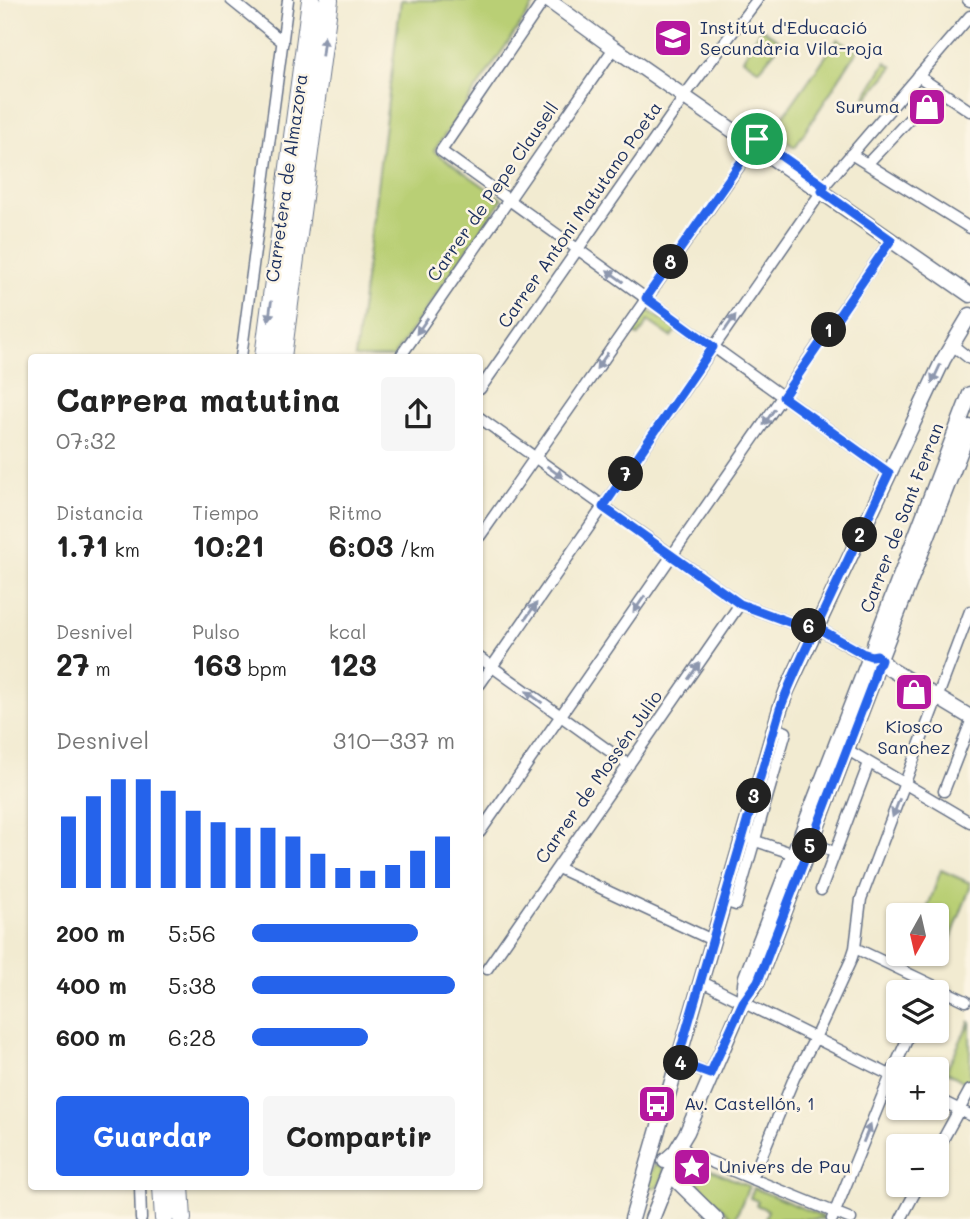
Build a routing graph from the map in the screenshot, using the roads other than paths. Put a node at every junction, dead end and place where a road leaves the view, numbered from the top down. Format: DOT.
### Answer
graph roads {
  1 [pos="231,0"];
  2 [pos="288,0"];
  3 [pos="311,0"];
  4 [pos="329,0"];
  5 [pos="546,0"];
  6 [pos="557,0"];
  7 [pos="757,0"];
  8 [pos="970,16"];
  9 [pos="283,42"];
  10 [pos="616,45"];
  11 [pos="918,76"];
  12 [pos="938,89"];
  13 [pos="686,94"];
  14 [pos="968,105"];
  15 [pos="756,142"];
  16 [pos="850,155"];
  17 [pos="867,164"];
  18 [pos="823,188"];
  19 [pos="509,200"];
  20 [pos="970,228"];
  21 [pos="893,238"];
  22 [pos="577,249"];
  23 [pos="970,287"];
  24 [pos="970,295"];
  25 [pos="646,298"];
  26 [pos="970,315"];
  27 [pos="951,344"];
  28 [pos="713,347"];
  29 [pos="241,354"];
  30 [pos="264,354"];
  31 [pos="282,354"];
  32 [pos="402,354"];
  33 [pos="970,359"];
  34 [pos="483,385"];
  35 [pos="970,394"];
  36 [pos="783,397"];
  37 [pos="483,420"];
  38 [pos="970,427"];
  39 [pos="535,458"];
  40 [pos="889,473"];
  41 [pos="603,507"];
  42 [pos="483,532"];
  43 [pos="672,556"];
  44 [pos="740,604"];
  45 [pos="970,611"];
  46 [pos="967,626"];
  47 [pos="816,627"];
  48 [pos="483,660"];
  49 [pos="875,661"];
  50 [pos="492,667"];
  51 [pos="483,680"];
  52 [pos="937,698"];
  53 [pos="561,716"];
  54 [pos="970,717"];
  55 [pos="970,724"];
  56 [pos="841,746"];
  57 [pos="869,763"];
  58 [pos="629,765"];
  59 [pos="905,784"];
  60 [pos="944,791"];
  61 [pos="970,822"];
  62 [pos="483,828"];
  63 [pos="748,838"];
  64 [pos="806,838"];
  65 [pos="834,853"];
  66 [pos="794,854"];
  67 [pos="558,868"];
  68 [pos="821,890"];
  69 [pos="712,940"];
  70 [pos="855,948"];
  71 [pos="487,969"];
  72 [pos="916,980"];
  73 [pos="701,981"];
  74 [pos="949,994"];
  75 [pos="966,1000"];
  76 [pos="743,1002"];
  77 [pos="815,1038"];
  78 [pos="677,1062"];
  79 [pos="886,1073"];
  80 [pos="710,1074"];
  81 [pos="970,1090"];
  82 [pos="886,1096"];
  83 [pos="949,1104"];
  84 [pos="958,1109"];
  85 [pos="970,1115"];
  86 [pos="687,1132"];
  87 [pos="945,1134"];
  88 [pos="684,1151"];
  89 [pos="648,1165"];
  90 [pos="668,1167"];
  91 [pos="752,1179"];
  92 [pos="642,1183"];
  93 [pos="140,1190"];
  94 [pos="162,1190"];
  95 [pos="180,1190"];
  96 [pos="663,1192"];
  97 [pos="913,1197"];
  98 [pos="834,1216"];
  99 [pos="141,1219"];
  100 [pos="164,1219"];
  101 [pos="182,1219"];
  102 [pos="632,1219"];
  103 [pos="652,1219"];
  104 [pos="716,1219"];
  105 [pos="851,1219"];
  106 [pos="901,1219"];
  1 -- 9 [label="street"];
  2 -- 9 [label="street"];
  3 -- 30 [label="main road, Carretera de Almazora, one-way"];
  31 -- 4 [label="main road, Carretera de Almazora, one-way"];
  5 -- 10 [label="street"];
  5 -- 19 [label="street"];
  6 -- 10 [label="street"];
  7 -- 13 [label="street, Carrer Antoni Matutano Poeta"];
  8 -- 11 [label="street"];
  9 -- 29 [label="street"];
  10 -- 13 [label="street"];
  10 -- 19 [label="street, Carrer de Pepe Clausell"];
  11 -- 12 [label="street"];
  11 -- 16 [label="street"];
  12 -- 14 [label="street"];
  12 -- 17 [label="street"];
  13 -- 15 [label="street"];
  13 -- 22 [label="street, Carrer Antoni Matutano Poeta"];
  15 -- 18 [label="street"];
  15 -- 25 [label="street"];
  16 -- 17 [label="street"];
  16 -- 18 [label="street"];
  17 -- 20 [label="street"];
  18 -- 21 [label="street"];
  28 -- 18 [label="street, one-way"];
  19 -- 22 [label="street"];
  19 -- 32 [label="street, Carrer de Pepe Clausell, one-way"];
  21 -- 23 [label="street"];
  21 -- 24 [label="street"];
  21 -- 36 [label="street"];
  25 -- 22 [label="street, one-way"];
  22 -- 34 [label="street, Carrer Antoni Matutano Poeta"];
  25 -- 28 [label="street"];
  25 -- 39 [label="street, one-way"];
  26 -- 27 [label="street"];
  27 -- 33 [label="street"];
  27 -- 40 [label="street, one-way"];
  28 -- 36 [label="street"];
  28 -- 41 [label="street"];
  35 -- 49 [label="street, Carrer de Sant Ferran"];
  36 -- 40 [label="street"];
  36 -- 43 [label="street, one-way"];
  37 -- 39 [label="street"];
  38 -- 49 [label="street, Carrer de Sant Ferran"];
  39 -- 41 [label="street, one-way"];
  39 -- 42 [label="street"];
  40 -- 47 [label="street"];
  41 -- 43 [label="street"];
  50 -- 41 [label="street, one-way"];
  43 -- 44 [label="street"];
  43 -- 53 [label="street, one-way"];
  44 -- 47 [label="street"];
  58 -- 44 [label="street, Carrer de Mossén Julio, one-way"];
  45 -- 46 [label="street"];
  46 -- 52 [label="street"];
  47 -- 49 [label="street"];
  47 -- 63 [label="street"];
  48 -- 50 [label="street"];
  49 -- 52 [label="street"];
  49 -- 56 [label="street, Carrer de Sant Ferran"];
  50 -- 51 [label="street"];
  53 -- 50 [label="street, one-way"];
  52 -- 54 [label="street"];
  52 -- 59 [label="street"];
  53 -- 58 [label="street"];
  53 -- 62 [label="street"];
  55 -- 60 [label="street"];
  56 -- 57 [label="street"];
  56 -- 64 [label="street, Carrer de Sant Ferran"];
  57 -- 59 [label="street"];
  57 -- 65 [label="street"];
  58 -- 67 [label="street, Carrer de Mossén Julio"];
  59 -- 61 [label="street"];
  59 -- 70 [label="street, one-way"];
  63 -- 66 [label="street"];
  63 -- 69 [label="street"];
  64 -- 65 [label="street"];
  64 -- 66 [label="street, Carrer de Sant Ferran"];
  64 -- 76 [label="street, Carrer de Sant Ferran"];
  65 -- 68 [label="street"];
  66 -- 76 [label="street, Carrer de Sant Ferran"];
  67 -- 69 [label="street"];
  67 -- 71 [label="street, Carrer de Mossén Julio"];
  69 -- 73 [label="street"];
  70 -- 72 [label="street"];
  70 -- 77 [label="street"];
  73 -- 76 [label="street"];
  73 -- 78 [label="street"];
  74 -- 75 [label="street"];
  76 -- 77 [label="street"];
  76 -- 80 [label="street, Carrer de Sant Ferran"];
  77 -- 79 [label="street"];
  77 -- 91 [label="street"];
  78 -- 80 [label="street"];
  78 -- 89 [label="street"];
  80 -- 86 [label="street, Carrer de Sant Ferran"];
  81 -- 84 [label="street"];
  98 -- 82 [label="street, one-way"];
  83 -- 84 [label="street"];
  84 -- 85 [label="street"];
  84 -- 87 [label="street"];
  86 -- 88 [label="street, Carrer de Sant Ferran"];
  86 -- 90 [label="street, Carrer de Sant Ferran"];
  88 -- 90 [label="street, Carrer de Sant Ferran"];
  88 -- 91 [label="street"];
  89 -- 90 [label="street"];
  89 -- 92 [label="street"];
  90 -- 96 [label="street"];
  90 -- 104 [label="street"];
  91 -- 98 [label="street"];
  92 -- 96 [label="street"];
  92 -- 102 [label="street"];
  93 -- 99 [label="street"];
  94 -- 100 [label="main road"];
  95 -- 101 [label="main road"];
  96 -- 103 [label="street"];
  97 -- 106 [label="street"];
  98 -- 105 [label="street"];
}
